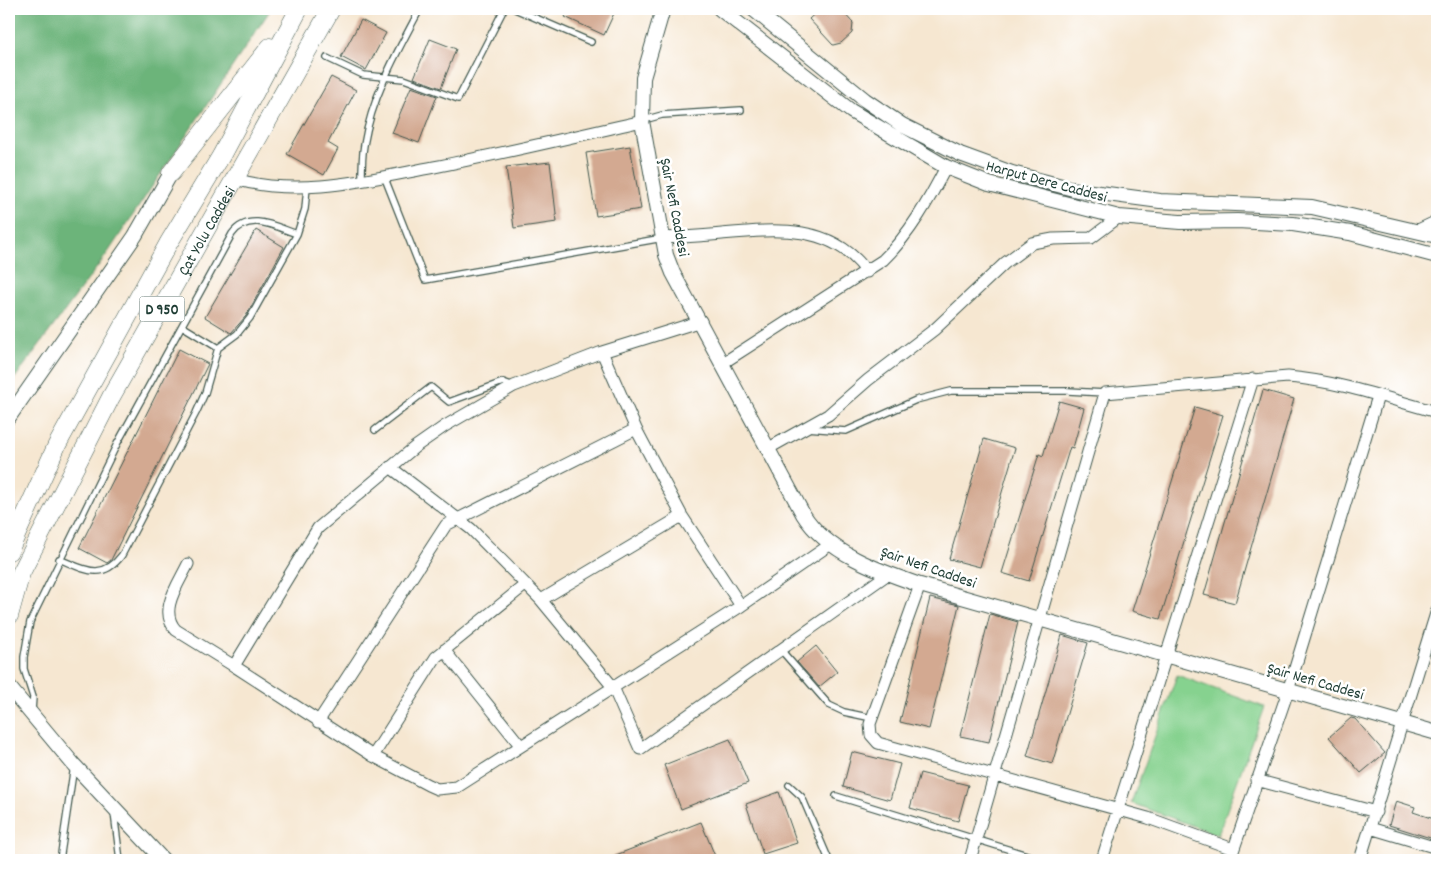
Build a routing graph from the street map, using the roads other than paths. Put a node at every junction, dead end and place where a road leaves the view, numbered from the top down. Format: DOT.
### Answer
graph roads {
  1 [pos="299,9"];
  2 [pos="331,9"];
  3 [pos="420,9"];
  4 [pos="504,9"];
  5 [pos="515,9"];
  6 [pos="663,9"];
  7 [pos="720,9"];
  8 [pos="753,9"];
  9 [pos="591,42"];
  10 [pos="327,58"];
  11 [pos="385,76"];
  12 [pos="741,110"];
  13 [pos="642,121"];
  14 [pos="946,167"];
  15 [pos="172,173"];
  16 [pos="384,176"];
  17 [pos="235,178"];
  18 [pos="362,180"];
  19 [pos="307,187"];
  20 [pos="1119,217"];
  21 [pos="1437,221"];
  22 [pos="1418,230"];
  23 [pos="297,234"];
  24 [pos="1437,236"];
  25 [pos="664,238"];
  26 [pos="1437,256"];
  27 [pos="867,272"];
  28 [pos="701,321"];
  29 [pos="182,326"];
  30 [pos="218,348"];
  31 [pos="602,352"];
  32 [pos="723,364"];
  33 [pos="1253,379"];
  34 [pos="514,386"];
  35 [pos="1105,393"];
  36 [pos="1378,396"];
  37 [pos="1437,412"];
  38 [pos="9,418"];
  39 [pos="807,428"];
  40 [pos="636,429"];
  41 [pos="375,430"];
  42 [pos="769,448"];
  43 [pos="390,467"];
  44 [pos="682,516"];
  45 [pos="458,518"];
  46 [pos="831,544"];
  47 [pos="9,551"];
  48 [pos="59,559"];
  49 [pos="188,564"];
  50 [pos="888,574"];
  51 [pos="525,584"];
  52 [pos="920,585"];
  53 [pos="540,600"];
  54 [pos="741,606"];
  55 [pos="1437,610"];
  56 [pos="9,616"];
  57 [pos="1041,620"];
  58 [pos="780,649"];
  59 [pos="444,650"];
  60 [pos="1166,654"];
  61 [pos="234,666"];
  62 [pos="9,687"];
  63 [pos="613,687"];
  64 [pos="1288,691"];
  65 [pos="31,713"];
  66 [pos="872,718"];
  67 [pos="318,722"];
  68 [pos="1403,723"];
  69 [pos="1437,733"];
  70 [pos="520,745"];
  71 [pos="373,756"];
  72 [pos="74,765"];
  73 [pos="995,775"];
  74 [pos="1256,780"];
  75 [pos="789,785"];
  76 [pos="836,796"];
  77 [pos="114,808"];
  78 [pos="1120,809"];
  79 [pos="1376,812"];
  80 [pos="1370,828"];
  81 [pos="977,838"];
  82 [pos="1437,848"];
  83 [pos="1231,855"];
  84 [pos="60,860"];
  85 [pos="120,860"];
  86 [pos="163,860"];
  87 [pos="828,860"];
  88 [pos="970,860"];
  89 [pos="1043,860"];
  90 [pos="1102,860"];
  91 [pos="1360,860"];
  1 -- 15 [label="highway"];
  1 -- 47 [label="highway, Çat Yolu Caddesi / D 950"];
  2 -- 17 [label="highway, Çat Yolu Caddesi / D 950"];
  3 -- 11 [label="lane"];
  4 -- 11 [label="lane"];
  5 -- 9 [label="lane"];
  6 -- 13 [label="street, Şair Nefi Caddesi"];
  7 -- 14 [label="street, Harput Dere Caddesi"];
  8 -- 22 [label="street, Harput Dere Caddesi"];
  10 -- 11 [label="lane"];
  11 -- 18 [label="lane"];
  12 -- 13 [label="lane"];
  13 -- 16 [label="street"];
  13 -- 25 [label="street, Şair Nefi Caddesi"];
  14 -- 20 [label="street, Harput Dere Caddesi"];
  14 -- 27 [label="street"];
  15 -- 38 [label="street"];
  16 -- 18 [label="street"];
  16 -- 25 [label="lane"];
  17 -- 19 [label="street"];
  17 -- 56 [label="highway, Çat Yolu Caddesi / D 950"];
  18 -- 19 [label="street"];
  19 -- 23 [label="lane"];
  20 -- 26 [label="street, Harput Dere Caddesi"];
  20 -- 39 [label="street"];
  21 -- 22 [label="street"];
  22 -- 24 [label="street, Harput Dere Caddesi"];
  23 -- 29 [label="lane"];
  23 -- 30 [label="lane"];
  25 -- 27 [label="street"];
  25 -- 28 [label="street, Şair Nefi Caddesi"];
  27 -- 32 [label="street"];
  28 -- 31 [label="street"];
  28 -- 32 [label="street, Şair Nefi Caddesi"];
  29 -- 30 [label="lane"];
  29 -- 48 [label="lane"];
  30 -- 48 [label="lane"];
  31 -- 34 [label="street"];
  31 -- 40 [label="street"];
  32 -- 42 [label="street, Şair Nefi Caddesi"];
  33 -- 35 [label="street"];
  33 -- 36 [label="street"];
  33 -- 60 [label="street"];
  34 -- 41 [label="lane"];
  34 -- 43 [label="street"];
  35 -- 39 [label="lane"];
  35 -- 57 [label="street"];
  36 -- 37 [label="street"];
  36 -- 64 [label="street"];
  39 -- 42 [label="street"];
  40 -- 44 [label="street"];
  40 -- 45 [label="street"];
  42 -- 46 [label="street, Şair Nefi Caddesi"];
  43 -- 45 [label="street"];
  43 -- 61 [label="street"];
  44 -- 53 [label="street"];
  44 -- 54 [label="street"];
  45 -- 51 [label="street"];
  45 -- 67 [label="street"];
  46 -- 50 [label="street, Şair Nefi Caddesi"];
  46 -- 54 [label="street"];
  48 -- 65 [label="lane"];
  49 -- 61 [label="street"];
  50 -- 52 [label="street, Şair Nefi Caddesi"];
  50 -- 58 [label="street"];
  51 -- 53 [label="street"];
  51 -- 59 [label="street"];
  52 -- 57 [label="street, Şair Nefi Caddesi"];
  52 -- 66 [label="street"];
  53 -- 63 [label="street"];
  54 -- 63 [label="street"];
  55 -- 68 [label="street"];
  57 -- 60 [label="street, Şair Nefi Caddesi"];
  57 -- 73 [label="street"];
  58 -- 63 [label="street"];
  58 -- 66 [label="lane"];
  59 -- 70 [label="street"];
  59 -- 71 [label="street"];
  60 -- 64 [label="street, Şair Nefi Caddesi"];
  60 -- 78 [label="street"];
  61 -- 67 [label="street"];
  62 -- 65 [label="street"];
  63 -- 70 [label="street"];
  64 -- 68 [label="street, Şair Nefi Caddesi"];
  64 -- 74 [label="street"];
  65 -- 72 [label="street"];
  66 -- 73 [label="street"];
  67 -- 71 [label="street"];
  68 -- 69 [label="street, Şair Nefi Caddesi"];
  68 -- 79 [label="street"];
  70 -- 71 [label="street"];
  72 -- 77 [label="street"];
  72 -- 84 [label="lane"];
  73 -- 78 [label="street"];
  73 -- 81 [label="street"];
  74 -- 79 [label="street"];
  74 -- 83 [label="street"];
  75 -- 87 [label="lane"];
  76 -- 81 [label="lane"];
  77 -- 85 [label="lane"];
  77 -- 86 [label="street"];
  78 -- 83 [label="street"];
  78 -- 90 [label="street"];
  79 -- 80 [label="street"];
  80 -- 82 [label="street"];
  80 -- 91 [label="street"];
  81 -- 88 [label="street"];
  81 -- 89 [label="lane"];
}
